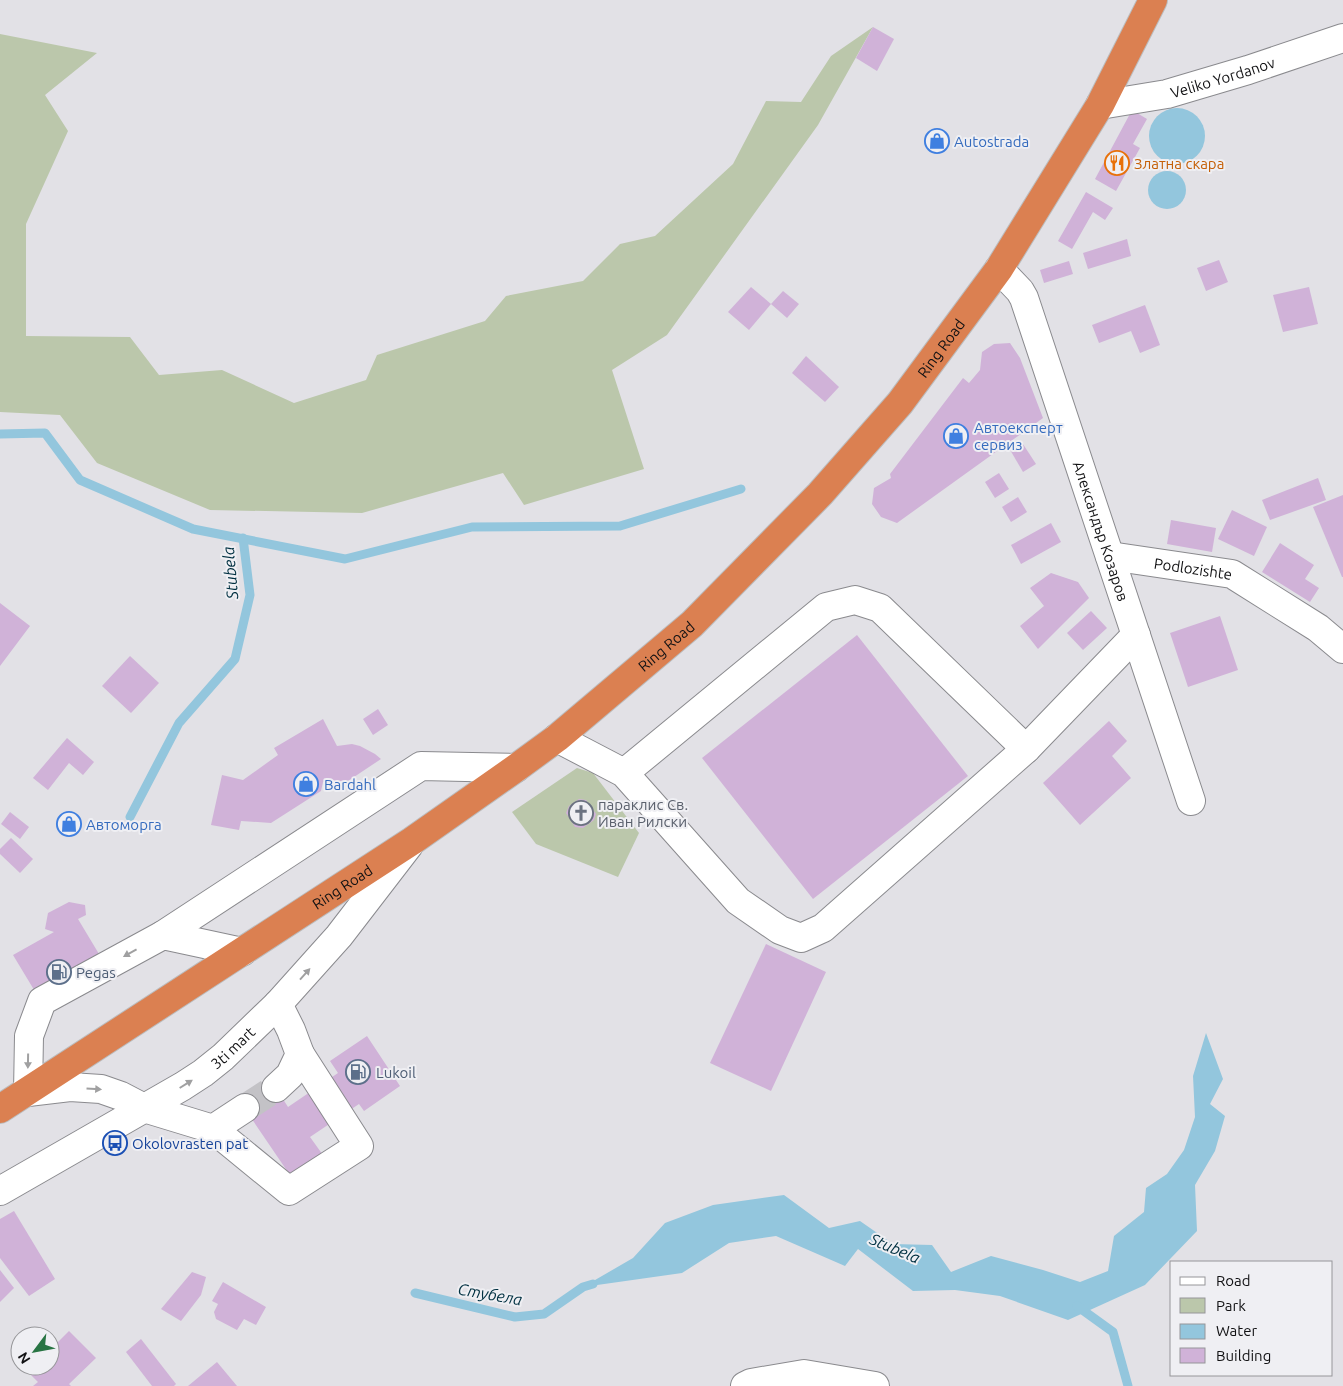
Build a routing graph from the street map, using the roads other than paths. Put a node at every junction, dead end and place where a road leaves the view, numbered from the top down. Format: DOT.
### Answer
graph roads {
  1 [pos="1153,0"];
  2 [pos="1343,38"];
  3 [pos="1100,105"];
  4 [pos="998,269"];
  5 [pos="1110,556"];
  6 [pos="1136,635"];
  7 [pos="1343,649"];
  8 [pos="558,738"];
  9 [pos="1026,749"];
  10 [pos="516,768"];
  11 [pos="624,773"];
  12 [pos="1191,800"];
  13 [pos="412,841"];
  14 [pos="163,935"];
  15 [pos="242,952"];
  16 [pos="278,1004"];
  17 [pos="300,1054"];
  18 [pos="276,1088"];
  19 [pos="28,1092"];
  20 [pos="144,1108"];
  21 [pos="245,1108"];
  22 [pos="0,1109"];
  23 [pos="213,1129"];
  24 [pos="0,1191"];
  25 [pos="745,1386"];
  26 [pos="874,1386"];
  1 -- 3 [label="highway, Ring Road"];
  2 -- 3 [label="street, Veliko Yordanov"];
  3 -- 4 [label="highway, Ring Road"];
  4 -- 5 [label="street, Александър Козаров"];
  4 -- 8 [label="highway, Ring Road"];
  5 -- 6 [label="street, Александър Козаров"];
  5 -- 7 [label="street, Podlozishte"];
  6 -- 9 [label="street"];
  6 -- 12 [label="street, Александър Козаров"];
  8 -- 10 [label="highway, Ring Road"];
  8 -- 11 [label="street"];
  9 -- 11 [label="street"];
  9 -- 11 [label="street"];
  10 -- 13 [label="highway, Ring Road"];
  10 -- 14 [label="street"];
  13 -- 15 [label="highway, Ring Road"];
  16 -- 13 [label="street, 3ti mart, one-way"];
  14 -- 15 [label="street"];
  14 -- 19 [label="street, one-way"];
  15 -- 19 [label="highway, Ring Road"];
  16 -- 17 [label="street"];
  20 -- 16 [label="street, 3ti mart, one-way"];
  17 -- 18 [label="street"];
  17 -- 23 [label="street"];
  19 -- 20 [label="street, one-way"];
  19 -- 22 [label="highway, Ring Road"];
  20 -- 23 [label="street"];
  20 -- 24 [label="street, 3ti mart"];
  21 -- 23 [label="street"];
  25 -- 26 [label="street"];
}
